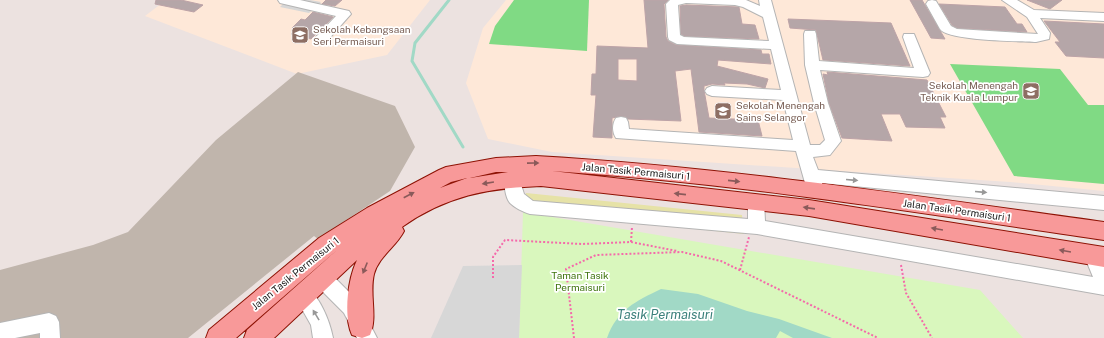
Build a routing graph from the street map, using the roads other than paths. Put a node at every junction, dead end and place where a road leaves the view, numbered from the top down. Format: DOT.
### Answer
graph roads {
  1 [pos="284,0"];
  2 [pos="686,0"];
  3 [pos="765,0"];
  4 [pos="1008,0"];
  5 [pos="932,4"];
  6 [pos="1031,14"];
  7 [pos="769,15"];
  8 [pos="1104,17"];
  9 [pos="810,34"];
  10 [pos="909,37"];
  11 [pos="321,40"];
  12 [pos="776,45"];
  13 [pos="812,66"];
  14 [pos="712,91"];
  15 [pos="789,95"];
  16 [pos="621,122"];
  17 [pos="803,149"];
  18 [pos="512,179"];
  19 [pos="638,180"];
  20 [pos="814,183"];
  21 [pos="429,200"];
  22 [pos="756,202"];
  23 [pos="1104,203"];
  24 [pos="375,214"];
  25 [pos="757,227"];
  26 [pos="1104,231"];
  27 [pos="1098,256"];
  28 [pos="1104,281"];
  29 [pos="310,285"];
  30 [pos="1104,287"];
  31 [pos="0,332"];
  32 [pos="364,332"];
  33 [pos="50,338"];
  34 [pos="218,338"];
  35 [pos="228,338"];
  36 [pos="256,338"];
  37 [pos="323,338"];
  1 -- 11 [label="street"];
  2 -- 7 [label="street"];
  2 -- 12 [label="street"];
  3 -- 7 [label="street"];
  4 -- 6 [label="street"];
  5 -- 6 [label="street"];
  6 -- 8 [label="street"];
  7 -- 12 [label="street"];
  9 -- 13 [label="street"];
  10 -- 13 [label="street"];
  12 -- 15 [label="street"];
  13 -- 17 [label="street"];
  14 -- 15 [label="street"];
  15 -- 17 [label="street"];
  16 -- 17 [label="street"];
  17 -- 20 [label="street"];
  18 -- 19 [label="main road, Jalan Tasik Permaisuri 1"];
  18 -- 21 [label="main road, Jalan Tasik Permaisuri 1, one-way"];
  18 -- 25 [label="street"];
  19 -- 20 [label="main road, Jalan Tasik Permaisuri 1, one-way"];
  22 -- 19 [label="main road, Jalan Tasik Permaisuri 1, one-way"];
  24 -- 19 [label="main road, Jalan Tasik Permaisuri 1, one-way"];
  20 -- 23 [label="street, one-way"];
  20 -- 26 [label="main road, Jalan Tasik Permaisuri 1"];
  21 -- 29 [label="main road, Jalan Tasik Permaisuri 1"];
  21 -- 32 [label="main road, one-way"];
  22 -- 25 [label="street"];
  27 -- 22 [label="main road, Jalan Tasik Permaisuri 1, one-way"];
  24 -- 29 [label="main road"];
  24 -- 34 [label="main road, Jalan Tasik Permaisuri 1"];
  25 -- 30 [label="street"];
  27 -- 28 [label="street"];
  29 -- 32 [label="street"];
  29 -- 35 [label="main road"];
  29 -- 36 [label="main road, Jalan Tasik Permaisuri 1"];
  37 -- 29 [label="street, one-way"];
  31 -- 33 [label="street"];
}
